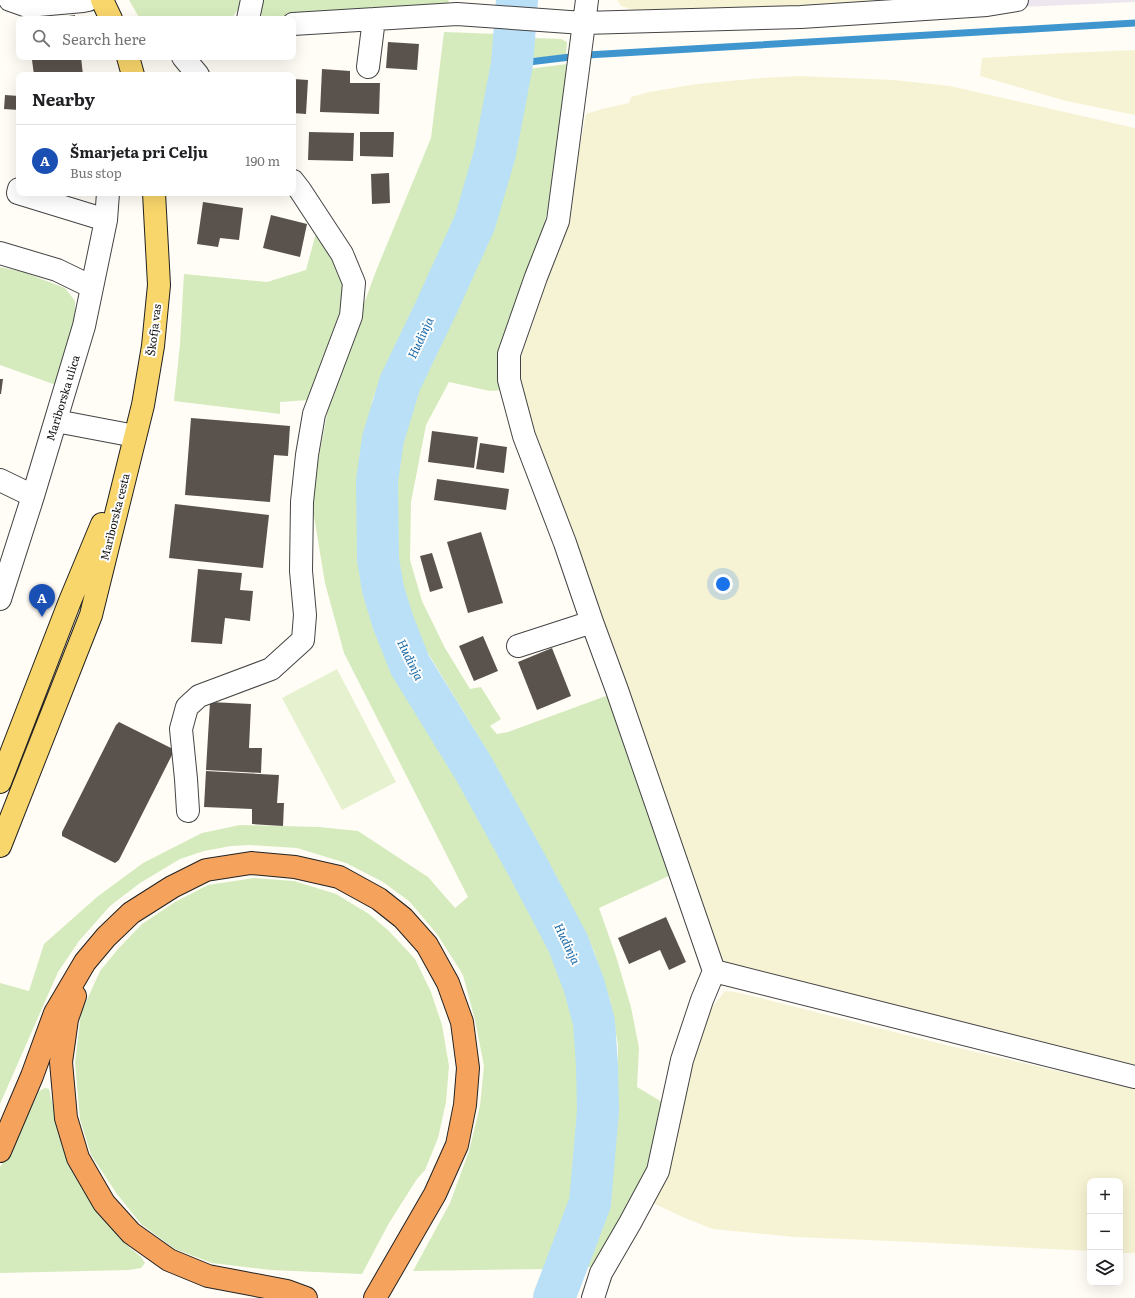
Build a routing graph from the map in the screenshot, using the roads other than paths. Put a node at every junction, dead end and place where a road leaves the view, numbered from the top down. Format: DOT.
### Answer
graph roads {
  1 [pos="10,0"];
  2 [pos="88,0"];
  3 [pos="102,0"];
  4 [pos="252,0"];
  5 [pos="586,0"];
  6 [pos="1017,0"];
  7 [pos="110,16"];
  8 [pos="249,16"];
  9 [pos="374,19"];
  10 [pos="296,24"];
  11 [pos="582,31"];
  12 [pos="129,60"];
  13 [pos="186,60"];
  14 [pos="368,67"];
  15 [pos="132,72"];
  16 [pos="196,72"];
  17 [pos="296,185"];
  18 [pos="28,196"];
  19 [pos="108,196"];
  20 [pos="154,196"];
  21 [pos="106,220"];
  22 [pos="0,253"];
  23 [pos="92,287"];
  24 [pos="56,421"];
  25 [pos="135,436"];
  26 [pos="128,464"];
  27 [pos="0,480"];
  28 [pos="33,496"];
  29 [pos="0,599"];
  30 [pos="592,622"];
  31 [pos="518,646"];
  32 [pos="0,782"];
  33 [pos="188,811"];
  34 [pos="0,846"];
  35 [pos="85,962"];
  36 [pos="714,971"];
  37 [pos="1135,1077"];
  38 [pos="0,1151"];
  39 [pos="306,1298"];
  40 [pos="375,1298"];
  41 [pos="593,1298"];
  1 -- 2 [label="street"];
  3 -- 7 [label="main road"];
  4 -- 8 [label="street"];
  5 -- 11 [label="street"];
  6 -- 11 [label="street"];
  9 -- 10 [label="street"];
  9 -- 11 [label="street"];
  9 -- 14 [label="street"];
  11 -- 30 [label="street"];
  12 -- 15 [label="main road"];
  13 -- 16 [label="street"];
  17 -- 33 [label="street"];
  18 -- 21 [label="street"];
  19 -- 21 [label="street, Mariborska ulica"];
  20 -- 25 [label="main road, Škofja vas"];
  21 -- 23 [label="street, Mariborska ulica"];
  22 -- 23 [label="street"];
  23 -- 24 [label="street, Mariborska ulica"];
  24 -- 25 [label="street"];
  24 -- 28 [label="street, Mariborska ulica"];
  25 -- 26 [label="main road, Škofja vas"];
  26 -- 32 [label="main road, Mariborska cesta"];
  26 -- 34 [label="main road, Mariborska cesta"];
  27 -- 28 [label="street"];
  28 -- 29 [label="street, Mariborska ulica"];
  30 -- 31 [label="street"];
  30 -- 36 [label="street"];
  35 -- 38 [label="highway"];
  35 -- 39 [label="highway"];
  35 -- 40 [label="highway"];
  36 -- 37 [label="street"];
  36 -- 41 [label="street"];
}
